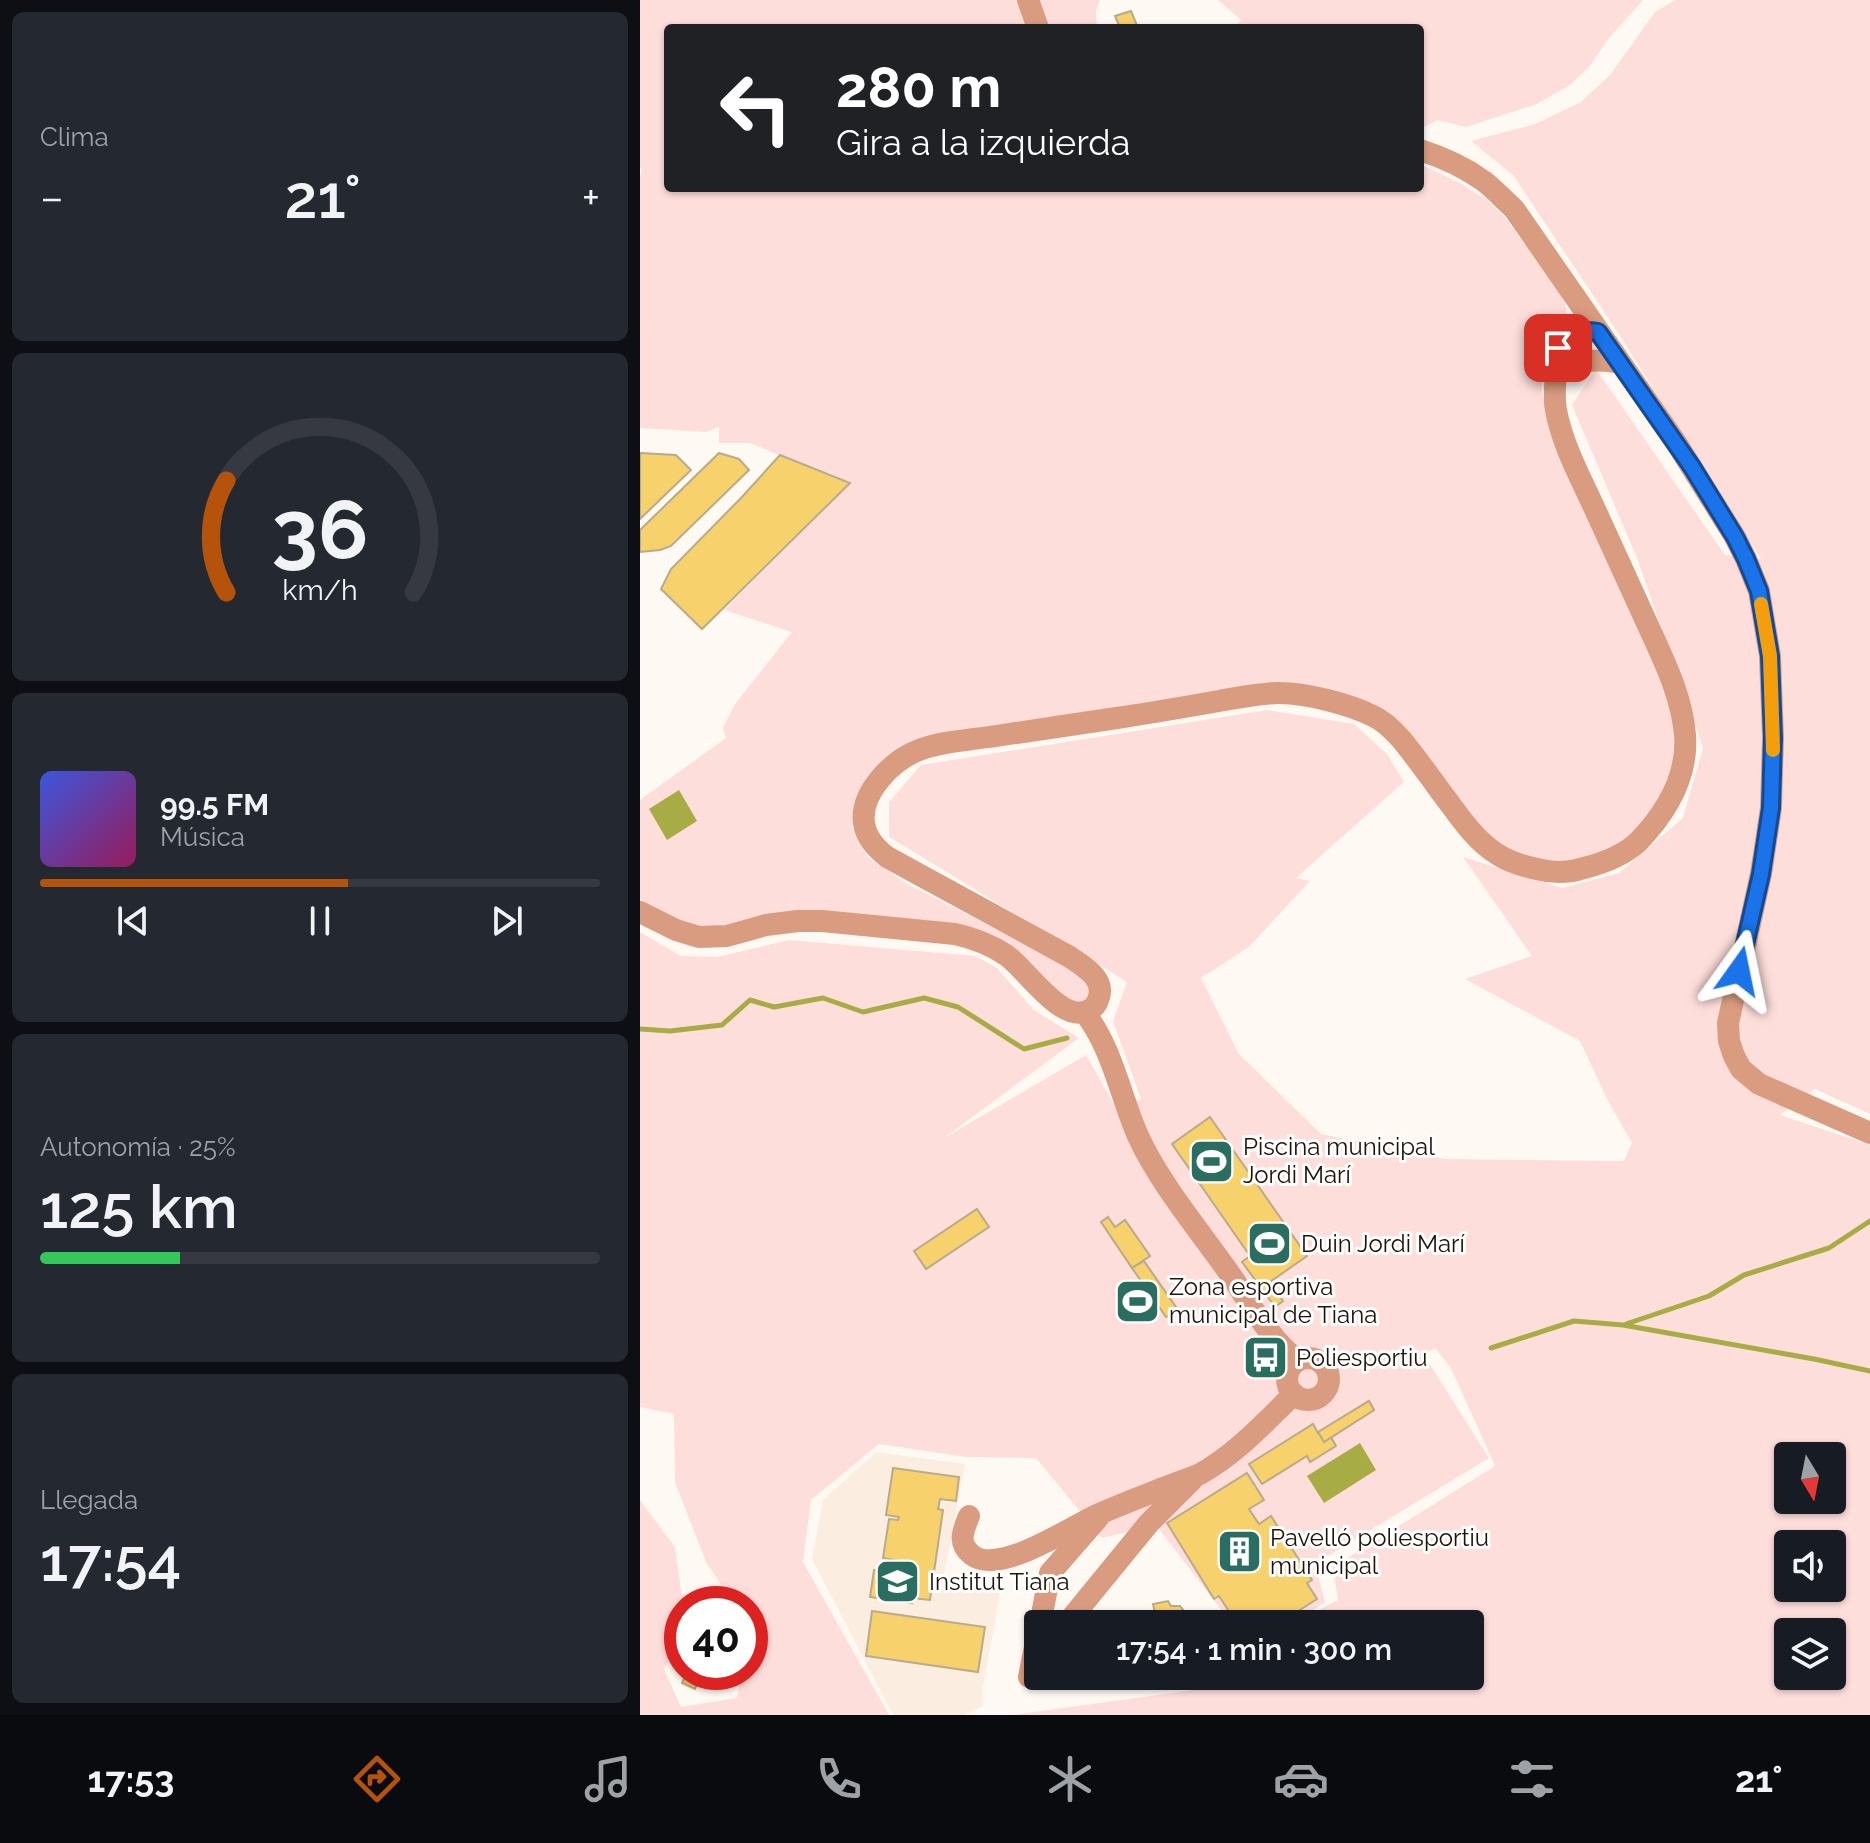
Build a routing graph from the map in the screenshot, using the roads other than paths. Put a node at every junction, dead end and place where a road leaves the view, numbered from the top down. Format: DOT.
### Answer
graph roads {
  1 [pos="1028,0"];
  2 [pos="1037,24"];
  3 [pos="1424,152"];
  4 [pos="1572,294"];
  5 [pos="1598,332"];
  6 [pos="1567,339"];
  7 [pos="1620,363"];
  8 [pos="1557,369"];
  9 [pos="640,912"];
  10 [pos="1084,1012"];
  11 [pos="1870,1133"];
  12 [pos="1298,1360"];
  13 [pos="1294,1394"];
  14 [pos="1199,1474"];
  15 [pos="1105,1512"];
  16 [pos="969,1516"];
  17 [pos="1043,1610"];
  18 [pos="1078,1610"];
  1 -- 2 [label="street"];
  3 -- 4 [label="street"];
  4 -- 5 [label="street"];
  4 -- 6 [label="street"];
  5 -- 6 [label="street"];
  5 -- 7 [label="street"];
  5 -- 8 [label="street"];
  6 -- 8 [label="street"];
  7 -- 8 [label="street"];
  7 -- 11 [label="street"];
  8 -- 10 [label="street"];
  9 -- 10 [label="street"];
  10 -- 12 [label="street"];
  12 -- 13 [label="street"];
  12 -- 13 [label="street"];
  13 -- 14 [label="street"];
  14 -- 15 [label="street"];
  14 -- 18 [label="street"];
  15 -- 16 [label="street"];
  15 -- 17 [label="street"];
}
